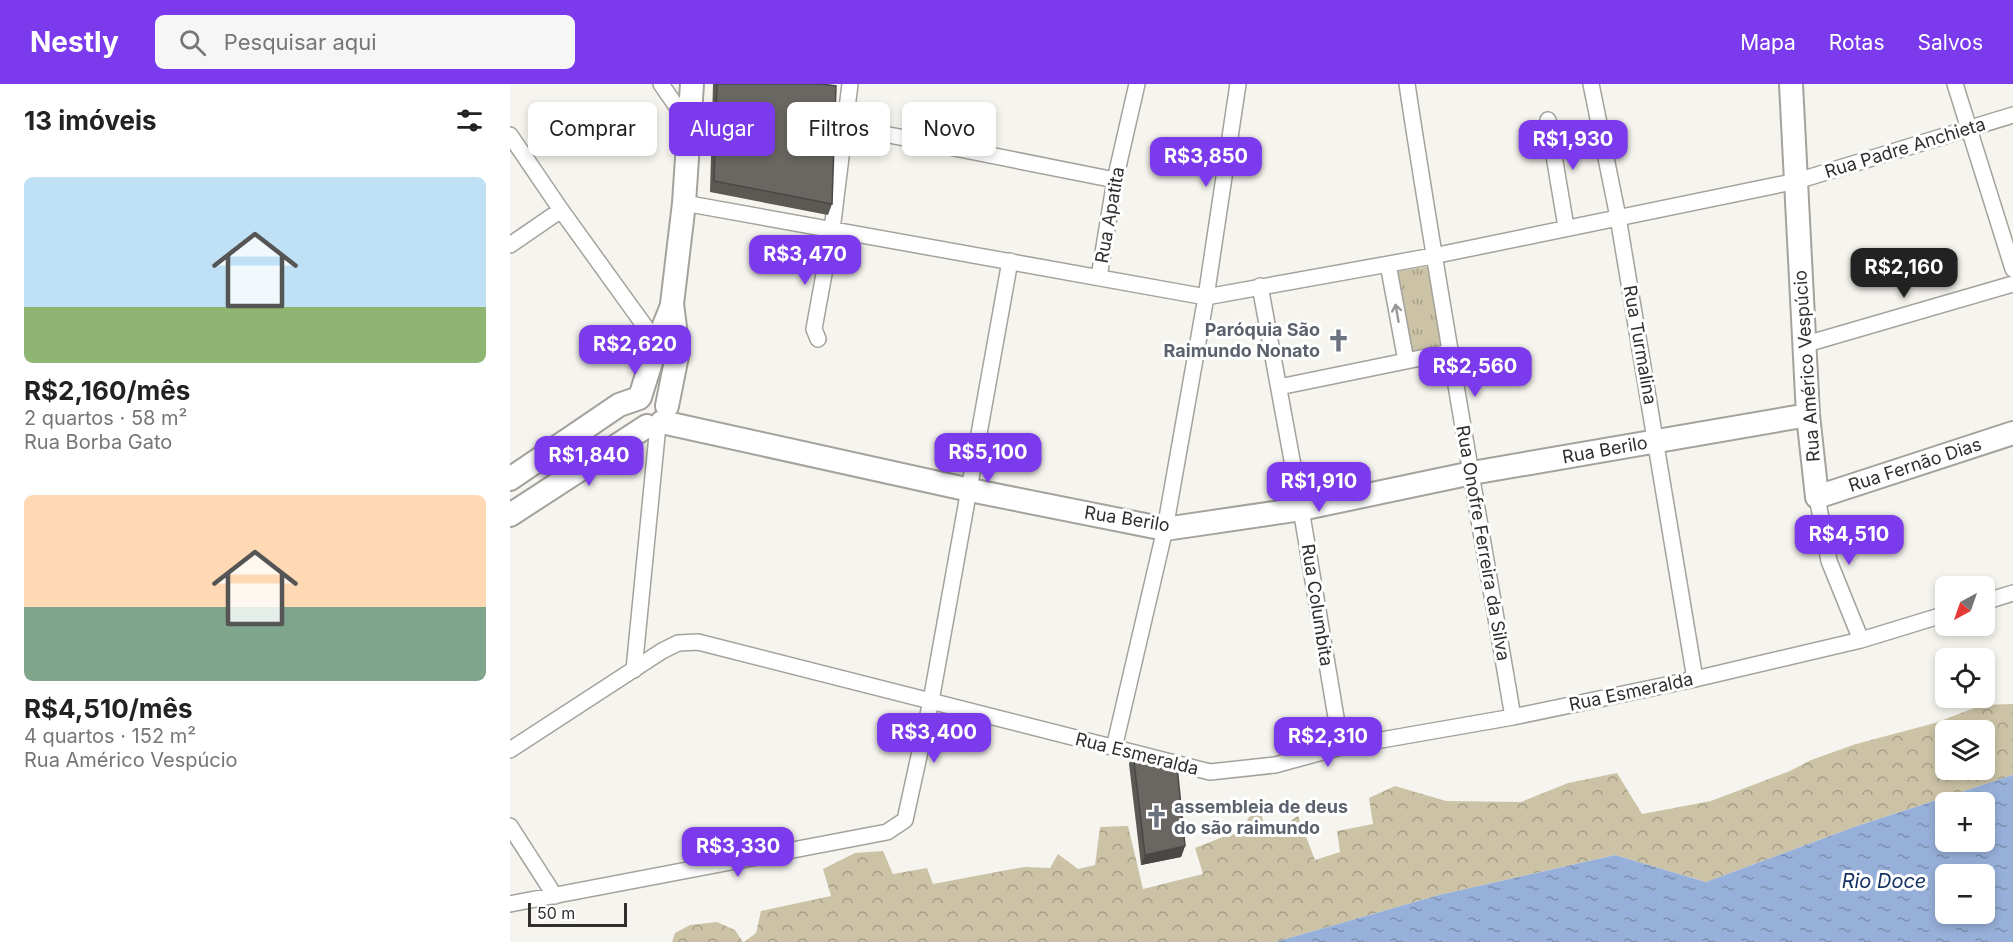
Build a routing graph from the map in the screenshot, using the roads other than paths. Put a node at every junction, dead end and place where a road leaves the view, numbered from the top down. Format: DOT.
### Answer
graph roads {
  1 [pos="661,84"];
  2 [pos="692,84"];
  3 [pos="850,84"];
  4 [pos="1137,84"];
  5 [pos="1238,84"];
  6 [pos="1407,84"];
  7 [pos="1591,84"];
  8 [pos="1791,84"];
  9 [pos="1955,84"];
  10 [pos="673,102"];
  11 [pos="691,102"];
  12 [pos="847,102"];
  13 [pos="2013,115"];
  14 [pos="1548,120"];
  15 [pos="1969,129"];
  16 [pos="510,135"];
  17 [pos="890,135"];
  18 [pos="510,141"];
  19 [pos="522,153"];
  20 [pos="688,156"];
  21 [pos="841,156"];
  22 [pos="1115,180"];
  23 [pos="1797,181"];
  24 [pos="684,203"];
  25 [pos="561,210"];
  26 [pos="1618,217"];
  27 [pos="1566,227"];
  28 [pos="832,230"];
  29 [pos="510,245"];
  30 [pos="1433,256"];
  31 [pos="1010,261"];
  32 [pos="1388,264"];
  33 [pos="2013,269"];
  34 [pos="1100,277"];
  35 [pos="2013,284"];
  36 [pos="1260,286"];
  37 [pos="1206,297"];
  38 [pos="672,304"];
  39 [pos="818,339"];
  40 [pos="657,343"];
  41 [pos="1803,345"];
  42 [pos="1450,352"];
  43 [pos="1406,361"];
  44 [pos="1279,387"];
  45 [pos="640,397"];
  46 [pos="1808,416"];
  47 [pos="659,420"];
  48 [pos="2013,433"];
  49 [pos="1656,442"];
  50 [pos="1472,473"];
  51 [pos="510,479"];
  52 [pos="970,490"];
  53 [pos="1818,497"];
  54 [pos="512,509"];
  55 [pos="1301,509"];
  56 [pos="1165,529"];
  57 [pos="2013,593"];
  58 [pos="1995,599"];
  59 [pos="1935,617"];
  60 [pos="1861,640"];
  61 [pos="634,670"];
  62 [pos="1695,678"];
  63 [pos="931,701"];
  64 [pos="1513,717"];
  65 [pos="1341,747"];
  66 [pos="1114,748"];
  67 [pos="510,750"];
  68 [pos="510,826"];
  69 [pos="555,896"];
  70 [pos="510,904"];
  1 -- 10 [label="street"];
  2 -- 11 [label="street"];
  3 -- 12 [label="street"];
  4 -- 22 [label="street, Rua Apatita"];
  5 -- 37 [label="street"];
  6 -- 30 [label="street, Rua Onofre Ferreira da Silva"];
  7 -- 26 [label="street, Rua Turmalina"];
  8 -- 23 [label="street, Rua Américo Vespúcio"];
  9 -- 15 [label="street"];
  13 -- 15 [label="street, Rua Padre Anchieta"];
  14 -- 27 [label="street"];
  15 -- 23 [label="street, Rua Padre Anchieta"];
  15 -- 33 [label="street"];
  16 -- 19 [label="street"];
  17 -- 22 [label="street"];
  18 -- 19 [label="street"];
  19 -- 25 [label="street"];
  20 -- 24 [label="street"];
  21 -- 28 [label="street"];
  22 -- 34 [label="street, Rua Apatita"];
  23 -- 26 [label="street, Rua Padre Anchieta"];
  23 -- 41 [label="street, Rua Américo Vespúcio"];
  24 -- 28 [label="street"];
  24 -- 38 [label="street"];
  25 -- 29 [label="street"];
  25 -- 40 [label="street"];
  26 -- 27 [label="street, Rua Padre Anchieta"];
  26 -- 49 [label="street, Rua Turmalina"];
  27 -- 30 [label="street, Rua Padre Anchieta"];
  28 -- 31 [label="street"];
  28 -- 39 [label="street"];
  30 -- 32 [label="street, Rua Padre Anchieta"];
  30 -- 42 [label="street, Rua Onofre Ferreira da Silva"];
  31 -- 34 [label="street"];
  31 -- 52 [label="street"];
  32 -- 36 [label="street, Rua Padre Anchieta"];
  43 -- 32 [label="street, one-way"];
  34 -- 37 [label="street"];
  35 -- 41 [label="street"];
  36 -- 37 [label="street, Rua Padre Anchieta"];
  36 -- 44 [label="street, Rua Columbita"];
  37 -- 56 [label="street"];
  38 -- 40 [label="street"];
  38 -- 47 [label="street"];
  40 -- 45 [label="street"];
  41 -- 46 [label="street, Rua Américo Vespúcio"];
  42 -- 43 [label="street"];
  42 -- 50 [label="street, Rua Onofre Ferreira da Silva"];
  43 -- 44 [label="street"];
  44 -- 55 [label="street, Rua Columbita"];
  45 -- 47 [label="street"];
  45 -- 51 [label="street"];
  46 -- 49 [label="street, Rua Berilo"];
  46 -- 53 [label="street, Rua Américo Vespúcio"];
  47 -- 52 [label="street, Rua Berilo"];
  47 -- 54 [label="street"];
  47 -- 61 [label="street"];
  48 -- 53 [label="street, Rua Fernão Dias"];
  49 -- 50 [label="street, Rua Berilo"];
  49 -- 62 [label="street, Rua Turmalina"];
  50 -- 55 [label="street, Rua Berilo"];
  50 -- 64 [label="street, Rua Onofre Ferreira da Silva"];
  52 -- 56 [label="street, Rua Berilo"];
  52 -- 63 [label="street"];
  53 -- 60 [label="street, Rua Américo Vespúcio"];
  55 -- 56 [label="street, Rua Berilo"];
  55 -- 65 [label="street, Rua Columbita"];
  56 -- 66 [label="street"];
  57 -- 58 [label="street"];
  59 -- 60 [label="street, Rua Esmeralda"];
  60 -- 62 [label="street, Rua Esmeralda"];
  61 -- 63 [label="street, Rua Esmeralda"];
  61 -- 67 [label="street, Rua Esmeralda"];
  62 -- 64 [label="street, Rua Esmeralda"];
  63 -- 66 [label="street, Rua Esmeralda"];
  63 -- 69 [label="street"];
  64 -- 65 [label="street, Rua Esmeralda"];
  65 -- 66 [label="street, Rua Esmeralda"];
  68 -- 69 [label="street"];
  69 -- 70 [label="street"];
}
